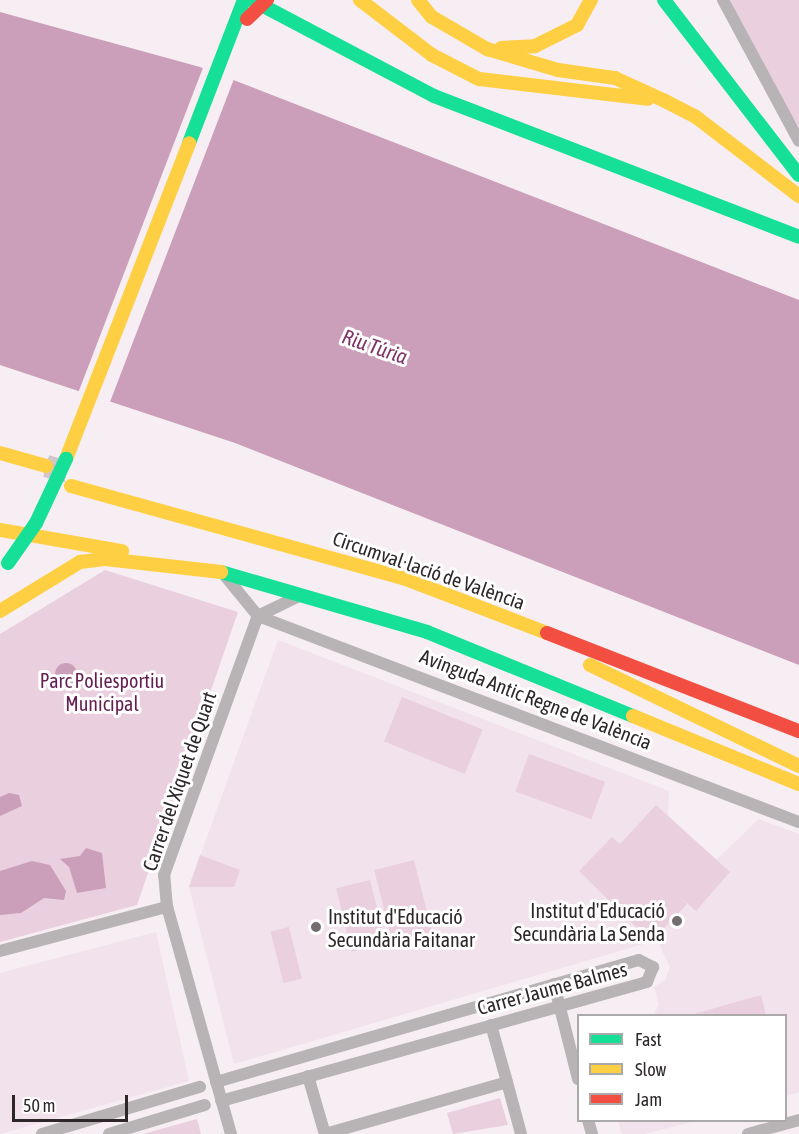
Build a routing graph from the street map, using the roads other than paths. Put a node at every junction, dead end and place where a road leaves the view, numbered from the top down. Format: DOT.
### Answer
graph roads {
  1 [pos="244,0"];
  2 [pos="252,0"];
  3 [pos="267,0"];
  4 [pos="360,0"];
  5 [pos="418,0"];
  6 [pos="591,0"];
  7 [pos="664,0"];
  8 [pos="723,0"];
  9 [pos="243,17"];
  10 [pos="487,49"];
  11 [pos="665,100"];
  12 [pos="799,141"];
  13 [pos="799,174"];
  14 [pos="799,196"];
  15 [pos="799,237"];
  16 [pos="0,453"];
  17 [pos="0,466"];
  18 [pos="0,530"];
  19 [pos="185,566"];
  20 [pos="4,567"];
  21 [pos="221,572"];
  22 [pos="374,572"];
  23 [pos="307,593"];
  24 [pos="0,611"];
  25 [pos="258,616"];
  26 [pos="693,687"];
  27 [pos="799,731"];
  28 [pos="799,766"];
  29 [pos="799,783"];
  30 [pos="799,822"];
  31 [pos="167,907"];
  32 [pos="0,951"];
  33 [pos="554,984"];
  34 [pos="561,1005"];
  35 [pos="491,1025"];
  36 [pos="577,1071"];
  37 [pos="308,1076"];
  38 [pos="216,1082"];
  39 [pos="507,1082"];
  40 [pos="200,1087"];
  41 [pos="221,1101"];
  42 [pos="205,1105"];
  43 [pos="799,1120"];
  44 [pos="324,1133"];
  45 [pos="42,1134"];
  46 [pos="109,1134"];
  47 [pos="231,1134"];
  48 [pos="521,1134"];
  49 [pos="748,1134"];
  1 -- 9 [label="main road"];
  2 -- 15 [label="main road"];
  3 -- 9 [label="main road, bridge"];
  4 -- 11 [label="main road"];
  5 -- 10 [label="main road"];
  6 -- 10 [label="main road"];
  7 -- 13 [label="main road"];
  8 -- 12 [label="street"];
  9 -- 20 [label="main road, bridge"];
  10 -- 11 [label="main road"];
  11 -- 14 [label="main road"];
  16 -- 17 [label="main road"];
  18 -- 19 [label="main road"];
  19 -- 21 [label="main road"];
  19 -- 24 [label="main road"];
  21 -- 23 [label="main road"];
  21 -- 25 [label="street"];
  22 -- 26 [label="main road, Circumval·lació de València"];
  22 -- 26 [label="main road, Circumval·lació de València"];
  22 -- 28 [label="main road"];
  23 -- 25 [label="street"];
  23 -- 29 [label="main road"];
  25 -- 30 [label="street, Avinguda Antic Regne de València"];
  25 -- 31 [label="street, Carrer del Xiquet de Quart"];
  26 -- 27 [label="main road, Circumval·lació de València"];
  31 -- 32 [label="street"];
  31 -- 38 [label="street, Carrer del Xiquet de Quart"];
  33 -- 34 [label="street"];
  33 -- 34 [label="street, Carrer Jaume Balmes"];
  33 -- 38 [label="street, Carrer Jaume Balmes"];
  34 -- 35 [label="street, Carrer Jaume Balmes"];
  34 -- 36 [label="street"];
  35 -- 37 [label="street, Carrer Jaume Balmes"];
  35 -- 39 [label="street"];
  37 -- 41 [label="street, Carrer Jaume Balmes"];
  37 -- 44 [label="street"];
  38 -- 41 [label="street, Carrer del Xiquet de Quart"];
  39 -- 44 [label="street"];
  39 -- 48 [label="street"];
  40 -- 45 [label="street"];
  41 -- 47 [label="street, Carrer del Xiquet de Quart"];
  42 -- 46 [label="street"];
  43 -- 49 [label="street"];
}
